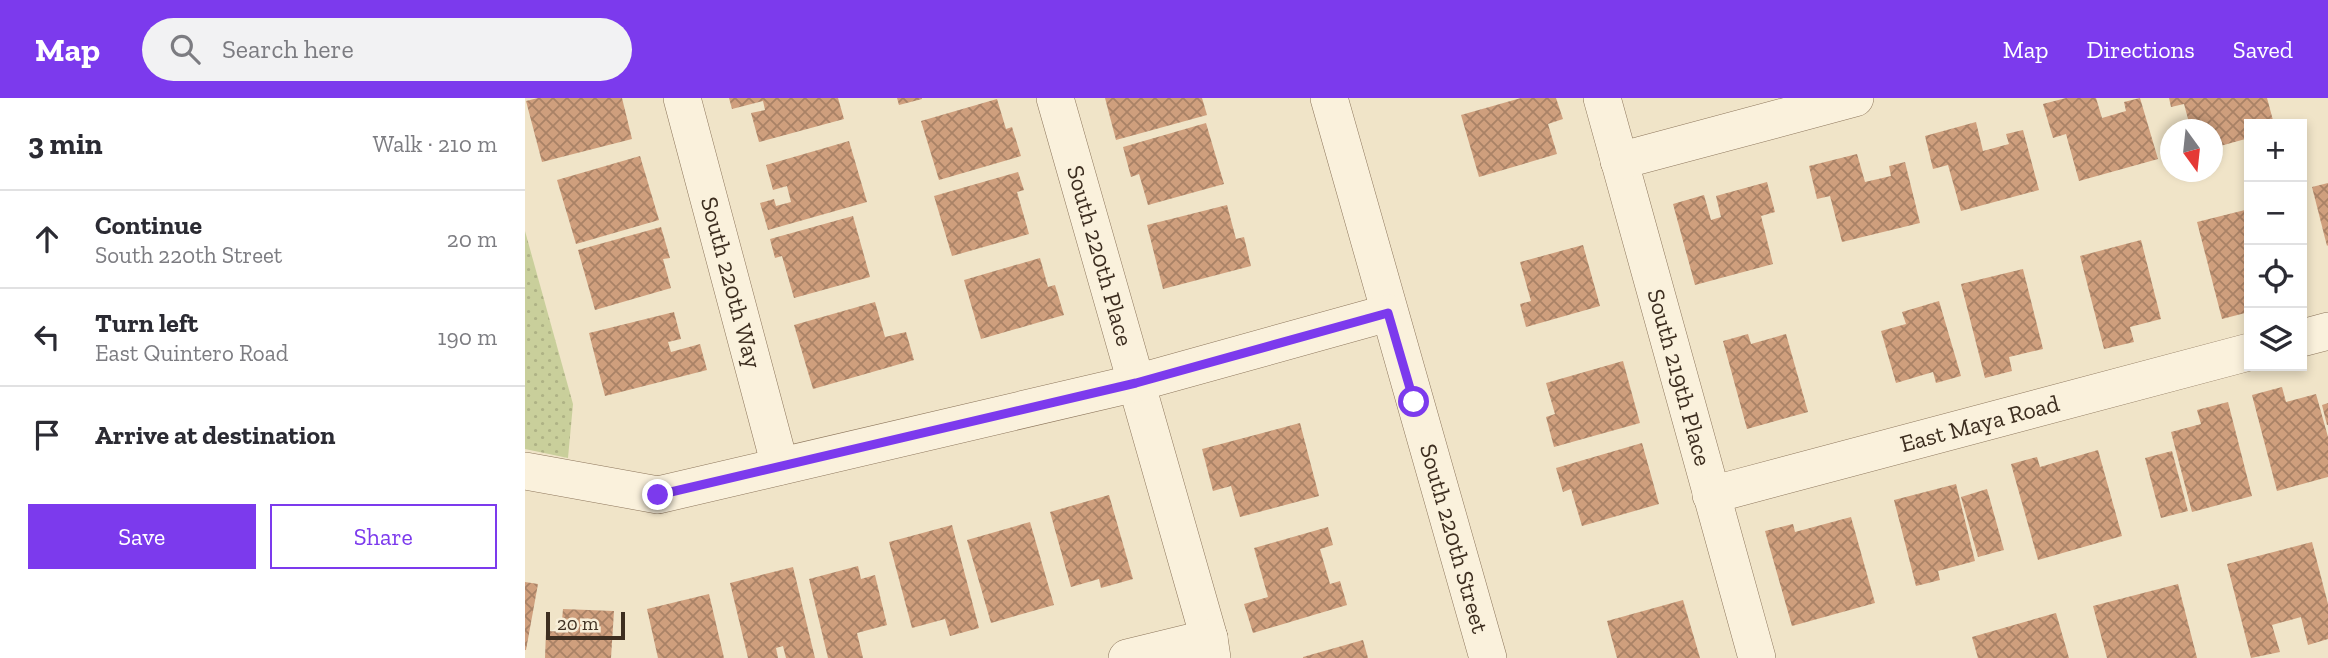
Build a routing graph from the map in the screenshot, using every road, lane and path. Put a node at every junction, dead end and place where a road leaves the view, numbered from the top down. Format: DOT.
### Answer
graph roads {
  1 [pos="682,98"];
  2 [pos="1055,98"];
  3 [pos="1329,98"];
  4 [pos="1602,98"];
  5 [pos="1855,98"];
  6 [pos="1619,161"];
  7 [pos="1388,313"];
  8 [pos="2328,331"];
  9 [pos="2307,337"];
  10 [pos="2244,353"];
  11 [pos="1136,383"];
  12 [pos="781,466"];
  13 [pos="525,471"];
  14 [pos="1711,495"];
  15 [pos="1210,648"];
  16 [pos="1128,658"];
  17 [pos="1488,658"];
  18 [pos="1757,658"];
  1 -- 12 [label="street, South 220th Way"];
  2 -- 11 [label="street, South 220th Place"];
  3 -- 7 [label="street, South 220th Street"];
  4 -- 6 [label="street, South 219th Place"];
  5 -- 6 [label="street"];
  6 -- 14 [label="street, South 219th Place"];
  7 -- 11 [label="street"];
  7 -- 17 [label="street, South 220th Street"];
  8 -- 9 [label="street"];
  10 -- 14 [label="street, East Maya Road"];
  11 -- 12 [label="street"];
  11 -- 15 [label="street, South 220th Place"];
  12 -- 13 [label="street"];
  14 -- 18 [label="street, South 219th Place"];
  15 -- 16 [label="street"];
}
